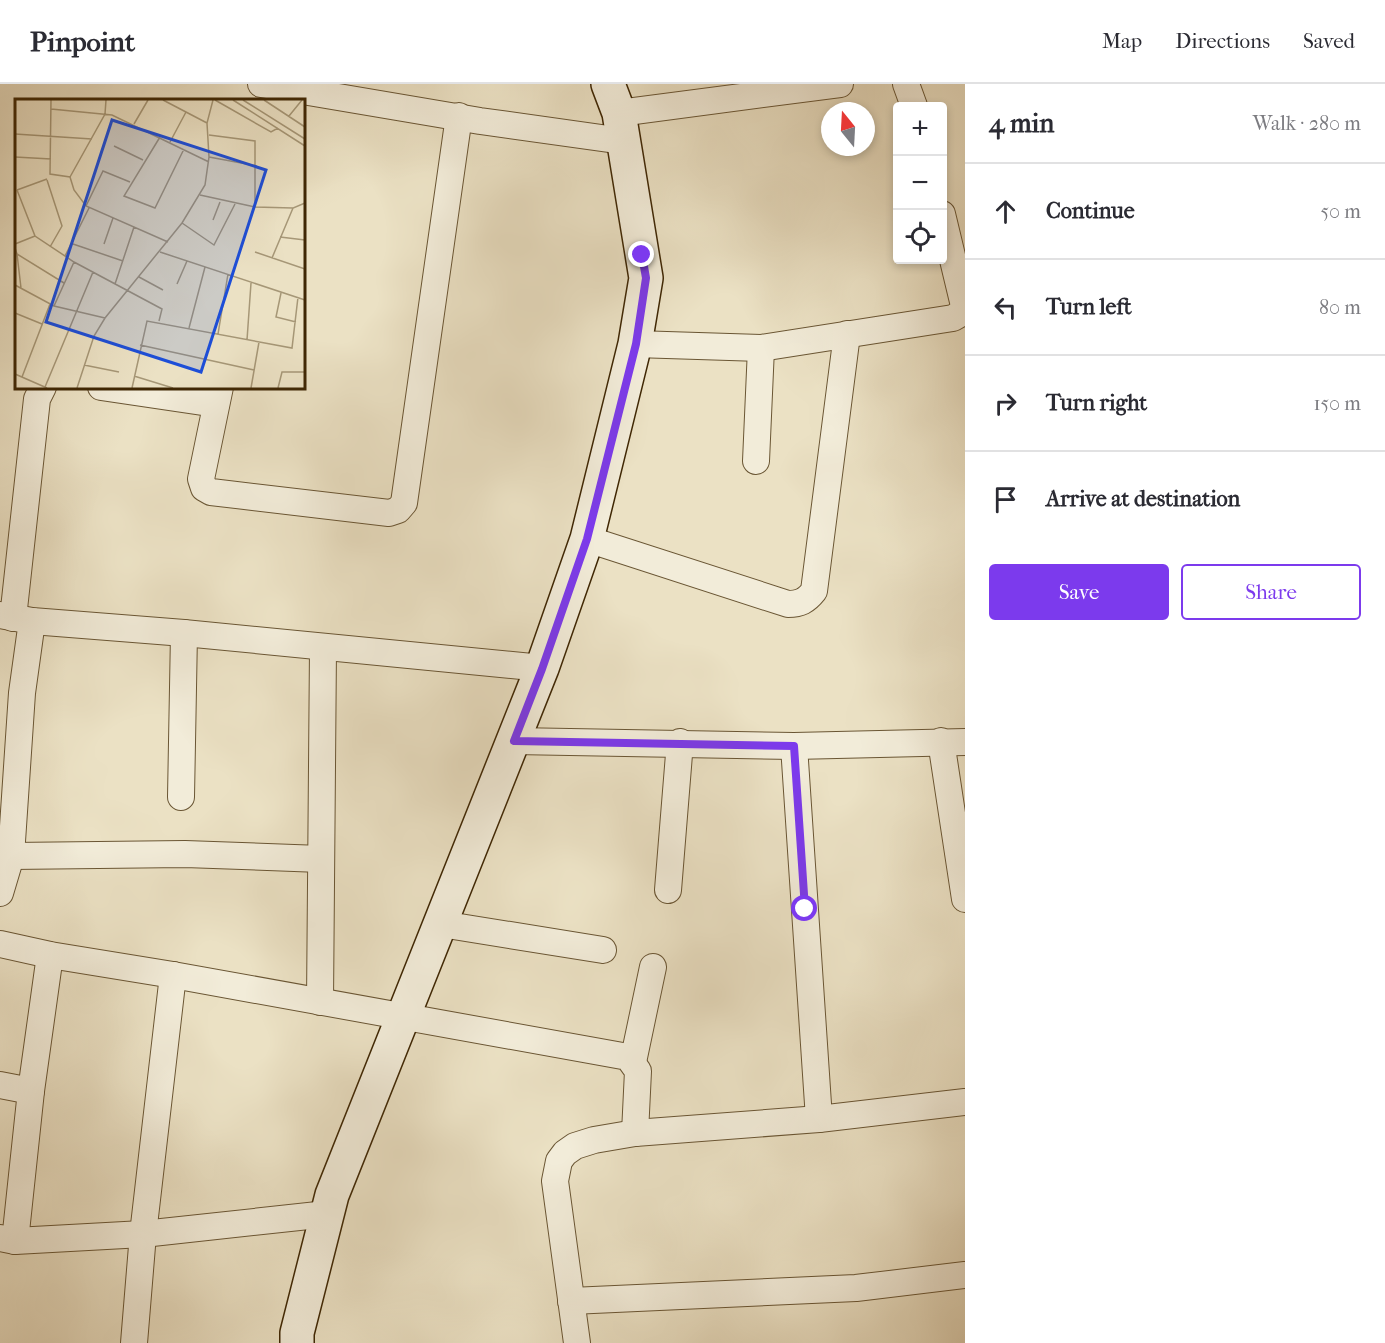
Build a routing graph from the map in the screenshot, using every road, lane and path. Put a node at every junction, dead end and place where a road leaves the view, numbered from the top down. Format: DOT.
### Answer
graph roads {
  1 [pos="261,84"];
  2 [pos="840,84"];
  3 [pos="906,84"];
  4 [pos="370,93"];
  5 [pos="299,95"];
  6 [pos="913,102"];
  7 [pos="617,113"];
  8 [pos="459,117"];
  9 [pos="947,235"];
  10 [pos="965,310"];
  11 [pos="847,334"];
  12 [pos="636,344"];
  13 [pos="760,348"];
  14 [pos="42,388"];
  15 [pos="116,388"];
  16 [pos="218,395"];
  17 [pos="756,461"];
  18 [pos="587,539"];
  19 [pos="15,618"];
  20 [pos="184,633"];
  21 [pos="323,648"];
  22 [pos="542,669"];
  23 [pos="514,741"];
  24 [pos="680,742"];
  25 [pos="953,742"];
  26 [pos="794,746"];
  27 [pos="181,797"];
  28 [pos="11,856"];
  29 [pos="321,859"];
  30 [pos="668,891"];
  31 [pos="0,893"];
  32 [pos="965,899"];
  33 [pos="441,924"];
  34 [pos="0,944"];
  35 [pos="603,950"];
  36 [pos="50,955"];
  37 [pos="653,967"];
  38 [pos="174,975"];
  39 [pos="320,1002"];
  40 [pos="404,1017"];
  41 [pos="633,1062"];
  42 [pos="0,1085"];
  43 [pos="31,1091"];
  44 [pos="965,1102"];
  45 [pos="819,1119"];
  46 [pos="635,1133"];
  47 [pos="327,1214"];
  48 [pos="143,1234"];
  49 [pos="7,1240"];
  50 [pos="965,1275"];
  51 [pos="571,1301"];
  52 [pos="134,1343"];
  53 [pos="297,1343"];
  54 [pos="577,1343"];
  1 -- 5 [label="street"];
  2 -- 7 [label="street"];
  3 -- 6 [label="street"];
  4 -- 5 [label="street"];
  4 -- 8 [label="street"];
  7 -- 8 [label="street"];
  7 -- 12 [label="street"];
  8 -- 16 [label="street"];
  9 -- 10 [label="street"];
  10 -- 11 [label="street"];
  11 -- 13 [label="street"];
  11 -- 18 [label="street"];
  12 -- 13 [label="street"];
  12 -- 18 [label="street"];
  13 -- 17 [label="street"];
  14 -- 19 [label="street"];
  15 -- 16 [label="street"];
  18 -- 22 [label="street"];
  19 -- 20 [label="street"];
  19 -- 28 [label="street"];
  20 -- 21 [label="street"];
  20 -- 27 [label="street"];
  21 -- 22 [label="street"];
  21 -- 29 [label="street"];
  22 -- 23 [label="street"];
  23 -- 24 [label="street"];
  23 -- 33 [label="street"];
  24 -- 26 [label="street"];
  24 -- 30 [label="street"];
  25 -- 26 [label="street"];
  25 -- 32 [label="street"];
  26 -- 45 [label="street"];
  28 -- 29 [label="street"];
  28 -- 31 [label="street"];
  29 -- 39 [label="street"];
  33 -- 35 [label="street"];
  33 -- 40 [label="street"];
  34 -- 36 [label="street"];
  36 -- 38 [label="street"];
  36 -- 43 [label="street"];
  37 -- 41 [label="street"];
  38 -- 39 [label="street"];
  38 -- 48 [label="street"];
  39 -- 40 [label="street"];
  40 -- 41 [label="street"];
  40 -- 47 [label="street"];
  41 -- 46 [label="street"];
  42 -- 43 [label="street"];
  43 -- 49 [label="street"];
  44 -- 45 [label="street"];
  45 -- 46 [label="street"];
  46 -- 51 [label="street"];
  47 -- 48 [label="street"];
  47 -- 53 [label="street"];
  48 -- 49 [label="street"];
  48 -- 52 [label="street"];
  50 -- 51 [label="street"];
  51 -- 54 [label="street"];
}
